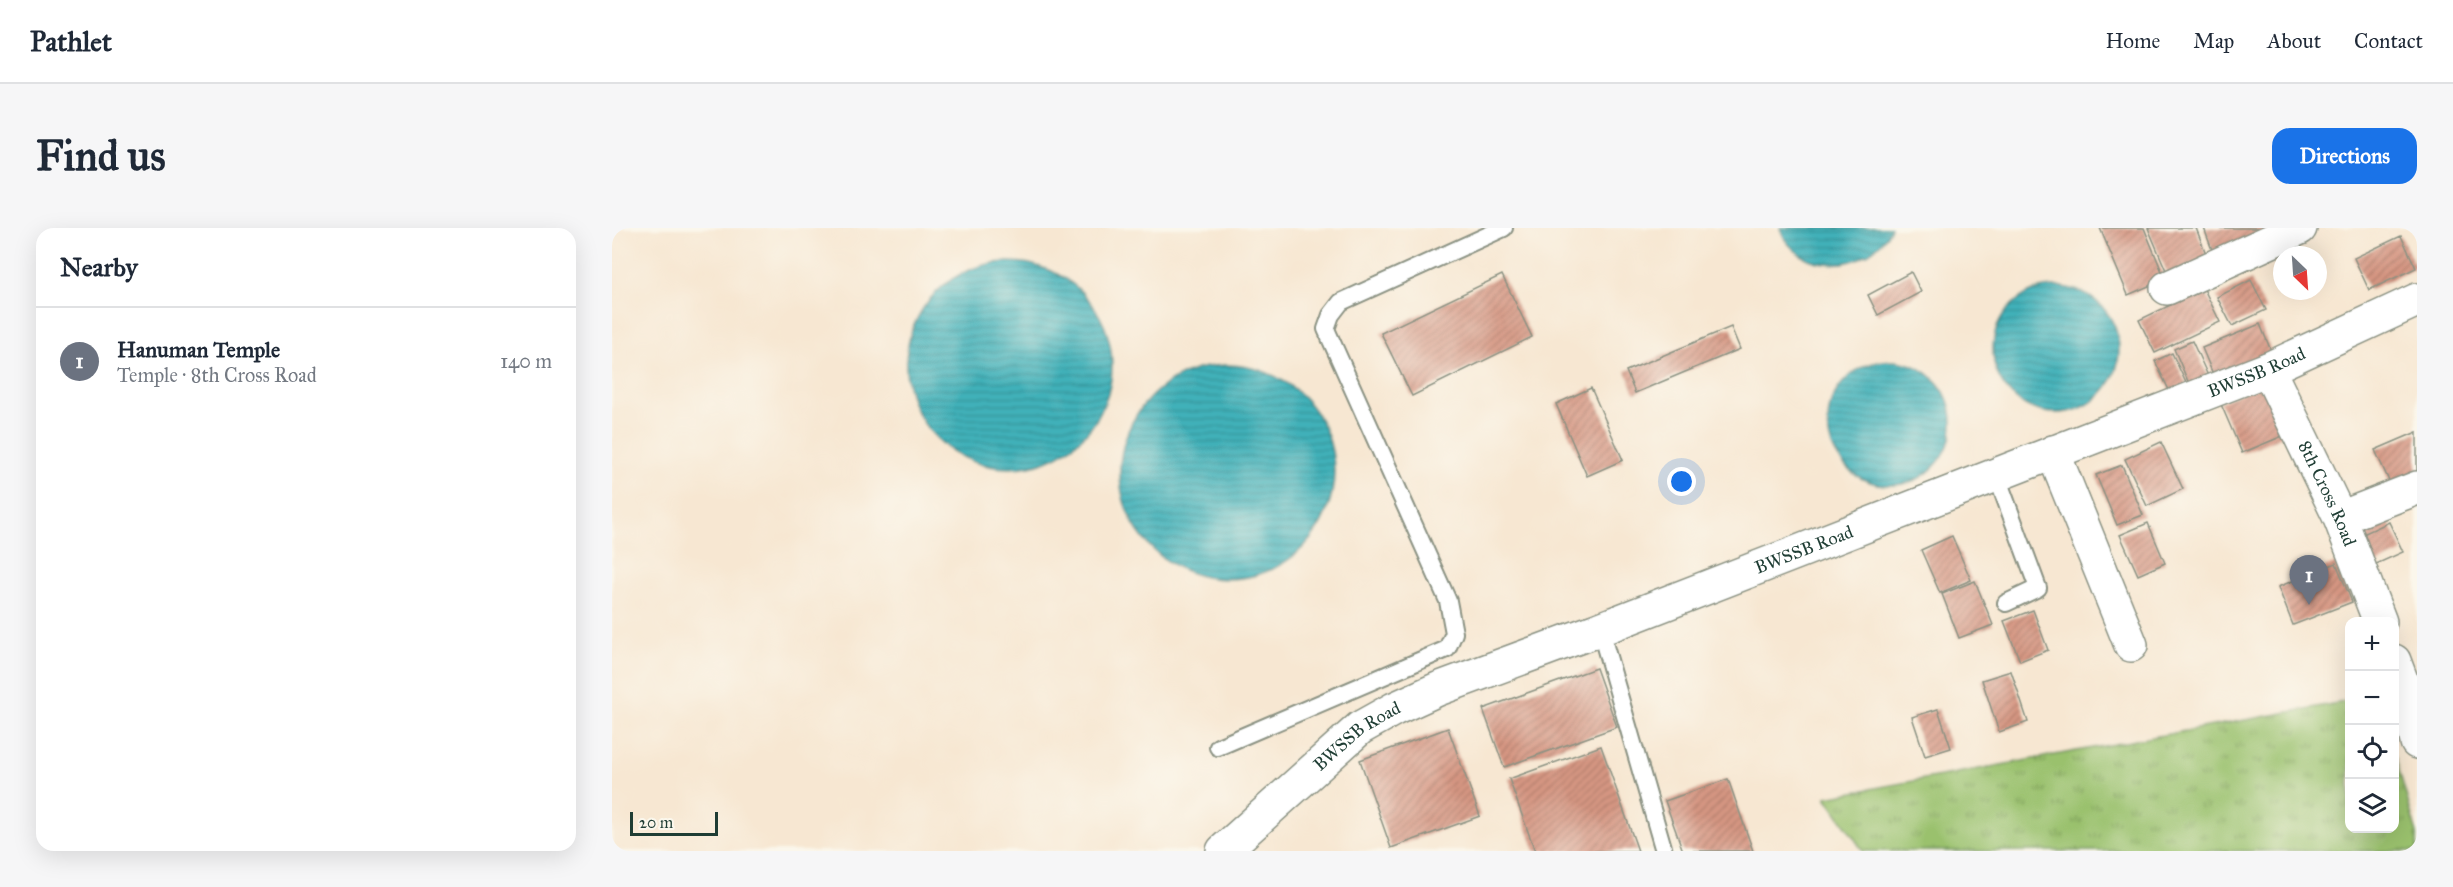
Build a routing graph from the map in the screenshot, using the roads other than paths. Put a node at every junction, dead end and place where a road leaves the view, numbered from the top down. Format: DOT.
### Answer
graph roads {
  1 [pos="1504,228"];
  2 [pos="2296,229"];
  3 [pos="2167,288"];
  4 [pos="2417,300"];
  5 [pos="2268,369"];
  6 [pos="2053,452"];
  7 [pos="1996,474"];
  8 [pos="2417,488"];
  9 [pos="2340,518"];
  10 [pos="2006,603"];
  11 [pos="2378,617"];
  12 [pos="1600,629"];
  13 [pos="2131,645"];
  14 [pos="2398,671"];
  15 [pos="2417,742"];
  16 [pos="1218,747"];
  17 [pos="1223,851"];
  18 [pos="1664,851"];
  1 -- 16 [label="lane"];
  2 -- 3 [label="street"];
  4 -- 5 [label="street, BWSSB Road"];
  5 -- 6 [label="street, BWSSB Road"];
  5 -- 9 [label="street, 8th Cross Road"];
  6 -- 7 [label="street, BWSSB Road"];
  6 -- 13 [label="street"];
  7 -- 10 [label="lane"];
  7 -- 12 [label="street, BWSSB Road"];
  8 -- 9 [label="street"];
  9 -- 11 [label="street, 8th Cross Road"];
  12 -- 17 [label="street, BWSSB Road"];
  12 -- 18 [label="lane"];
  14 -- 15 [label="street"];
}
